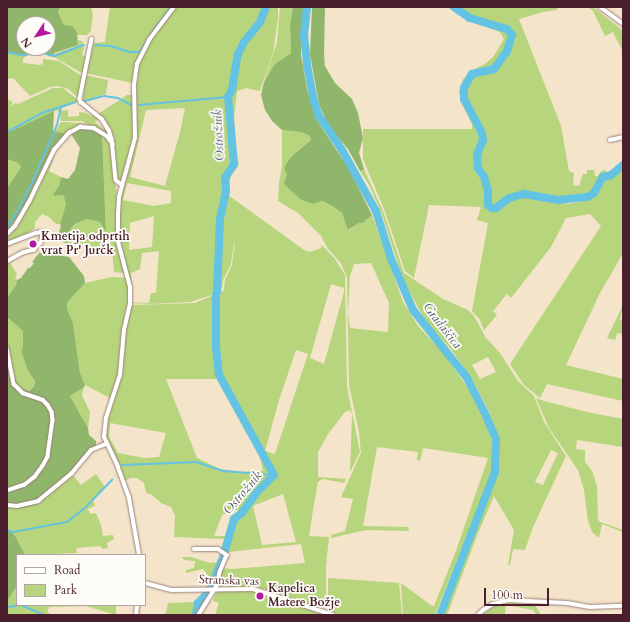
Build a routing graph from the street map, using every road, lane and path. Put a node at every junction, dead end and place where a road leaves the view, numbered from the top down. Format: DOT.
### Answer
graph roads {
  1 [pos="174,7"];
  2 [pos="600,7"];
  3 [pos="623,24"];
  4 [pos="92,38"];
  5 [pos="623,137"];
  6 [pos="610,140"];
  7 [pos="113,144"];
  8 [pos="122,185"];
  9 [pos="7,234"];
  10 [pos="7,244"];
  11 [pos="7,262"];
  12 [pos="7,348"];
  13 [pos="106,444"];
  14 [pos="7,491"];
  15 [pos="7,505"];
  16 [pos="194,549"];
  17 [pos="139,554"];
  18 [pos="146,583"];
  19 [pos="212,589"];
  20 [pos="623,606"];
  21 [pos="199,615"];
  22 [pos="333,615"];
  23 [pos="478,615"];
  1 -- 8 [label="street"];
  2 -- 3 [label="street"];
  4 -- 7 [label="street"];
  5 -- 6 [label="street"];
  7 -- 8 [label="street"];
  7 -- 9 [label="street"];
  8 -- 13 [label="street"];
  10 -- 11 [label="street"];
  12 -- 14 [label="street"];
  13 -- 15 [label="street"];
  13 -- 17 [label="street"];
  16 -- 19 [label="street"];
  18 -- 19 [label="street, Stranska vas"];
  19 -- 21 [label="street"];
  19 -- 22 [label="street, Stranska vas"];
  20 -- 23 [label="street"];
}
